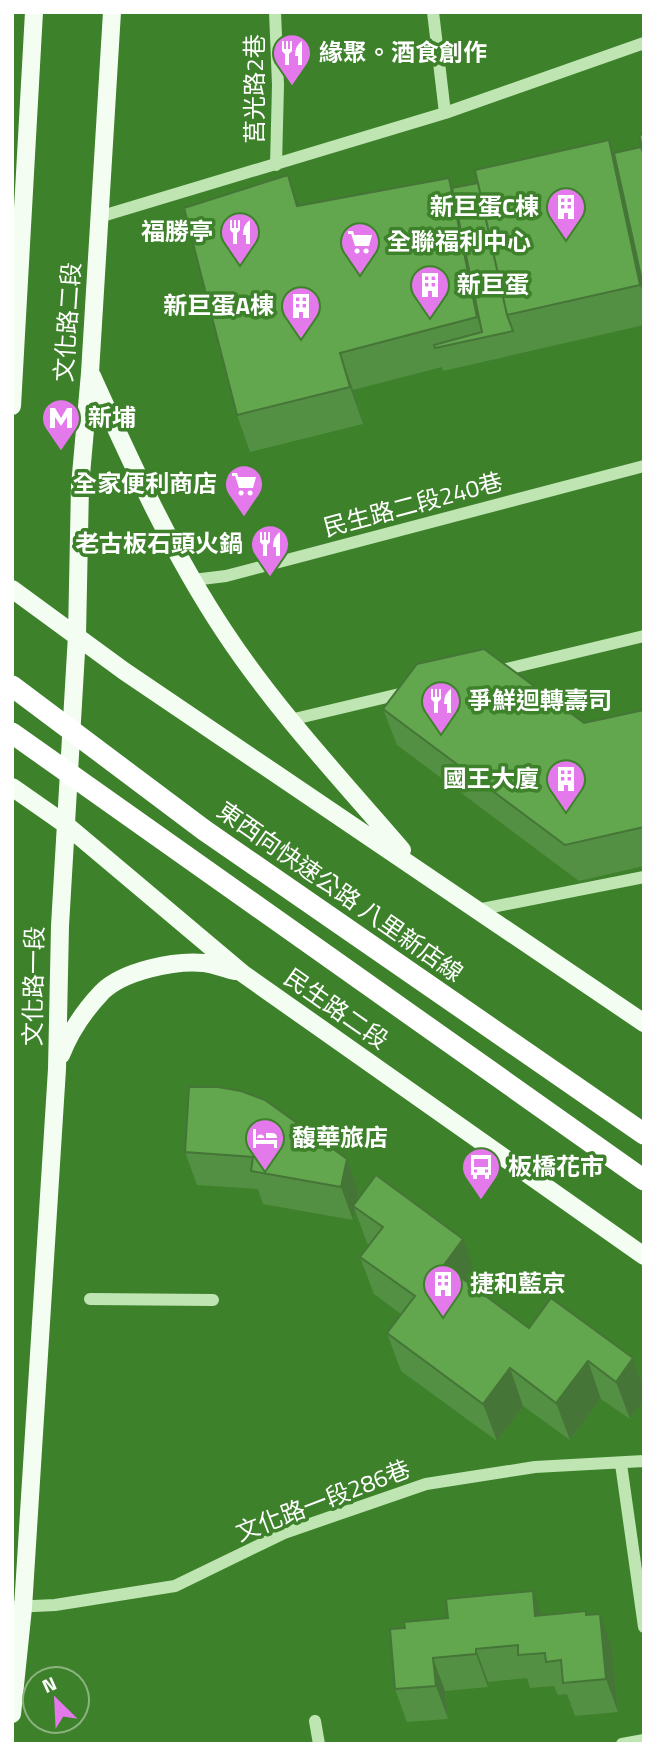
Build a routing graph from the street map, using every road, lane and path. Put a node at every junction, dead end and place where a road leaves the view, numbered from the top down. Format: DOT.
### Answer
graph roads {
  1 [pos="34,12"];
  2 [pos="112,12"];
  3 [pos="275,12"];
  4 [pos="433,12"];
  5 [pos="644,43"];
  6 [pos="444,113"];
  7 [pos="27,135"];
  8 [pos="12,152"];
  9 [pos="276,165"];
  10 [pos="99,218"];
  11 [pos="90,373"];
  12 [pos="12,406"];
  13 [pos="644,466"];
  14 [pos="193,580"];
  15 [pos="12,589"];
  16 [pos="77,635"];
  17 [pos="644,636"];
  18 [pos="484,674"];
  19 [pos="12,686"];
  20 [pos="418,690"];
  21 [pos="290,720"];
  22 [pos="12,733"];
  23 [pos="12,787"];
  24 [pos="65,824"];
  25 [pos="417,867"];
  26 [pos="644,877"];
  27 [pos="477,910"];
  28 [pos="242,973"];
  29 [pos="644,1023"];
  30 [pos="57,1069"];
  31 [pos="644,1134"];
  32 [pos="644,1180"];
  33 [pos="644,1256"];
  34 [pos="90,1299"];
  35 [pos="213,1300"];
  36 [pos="644,1461"];
  37 [pos="621,1464"];
  38 [pos="18,1607"];
  39 [pos="644,1627"];
  40 [pos="12,1714"];
  41 [pos="315,1721"];
  42 [pos="644,1740"];
  43 [pos="319,1744"];
  44 [pos="622,1744"];
  1 -- 7 [label="main road, 文化路二段"];
  2 -- 10 [label="main road, 文化路二段"];
  3 -- 9 [label="street, 莒光路2巷"];
  4 -- 6 [label="street"];
  5 -- 6 [label="street"];
  6 -- 9 [label="street"];
  7 -- 8 [label="main road"];
  7 -- 12 [label="main road, 文化路二段"];
  9 -- 10 [label="street"];
  10 -- 11 [label="main road, 文化路二段"];
  11 -- 14 [label="main road"];
  11 -- 16 [label="main road, 文化路二段"];
  13 -- 14 [label="street, 民生路二段240巷"];
  14 -- 21 [label="main road"];
  15 -- 16 [label="main road"];
  16 -- 24 [label="main road, 文化路一段"];
  16 -- 25 [label="main road"];
  17 -- 18 [label="street"];
  19 -- 31 [label="highway, 東西向快速公路 八里新店線, bridge"];
  20 -- 21 [label="street"];
  21 -- 25 [label="main road"];
  22 -- 32 [label="highway, bridge"];
  23 -- 24 [label="main road, 民生路二段"];
  24 -- 28 [label="main road, 民生路二段"];
  24 -- 30 [label="main road, 文化路一段"];
  25 -- 27 [label="main road"];
  26 -- 27 [label="street"];
  27 -- 29 [label="main road"];
  28 -- 30 [label="main road"];
  28 -- 33 [label="main road, 民生路二段"];
  30 -- 38 [label="main road, 文化路一段"];
  34 -- 35 [label="street"];
  36 -- 37 [label="street, 文化路一段286巷"];
  37 -- 38 [label="street, 文化路一段286巷"];
  37 -- 39 [label="street"];
  38 -- 40 [label="main road, 文化路一段"];
  41 -- 43 [label="street"];
  42 -- 44 [label="street"];
}
